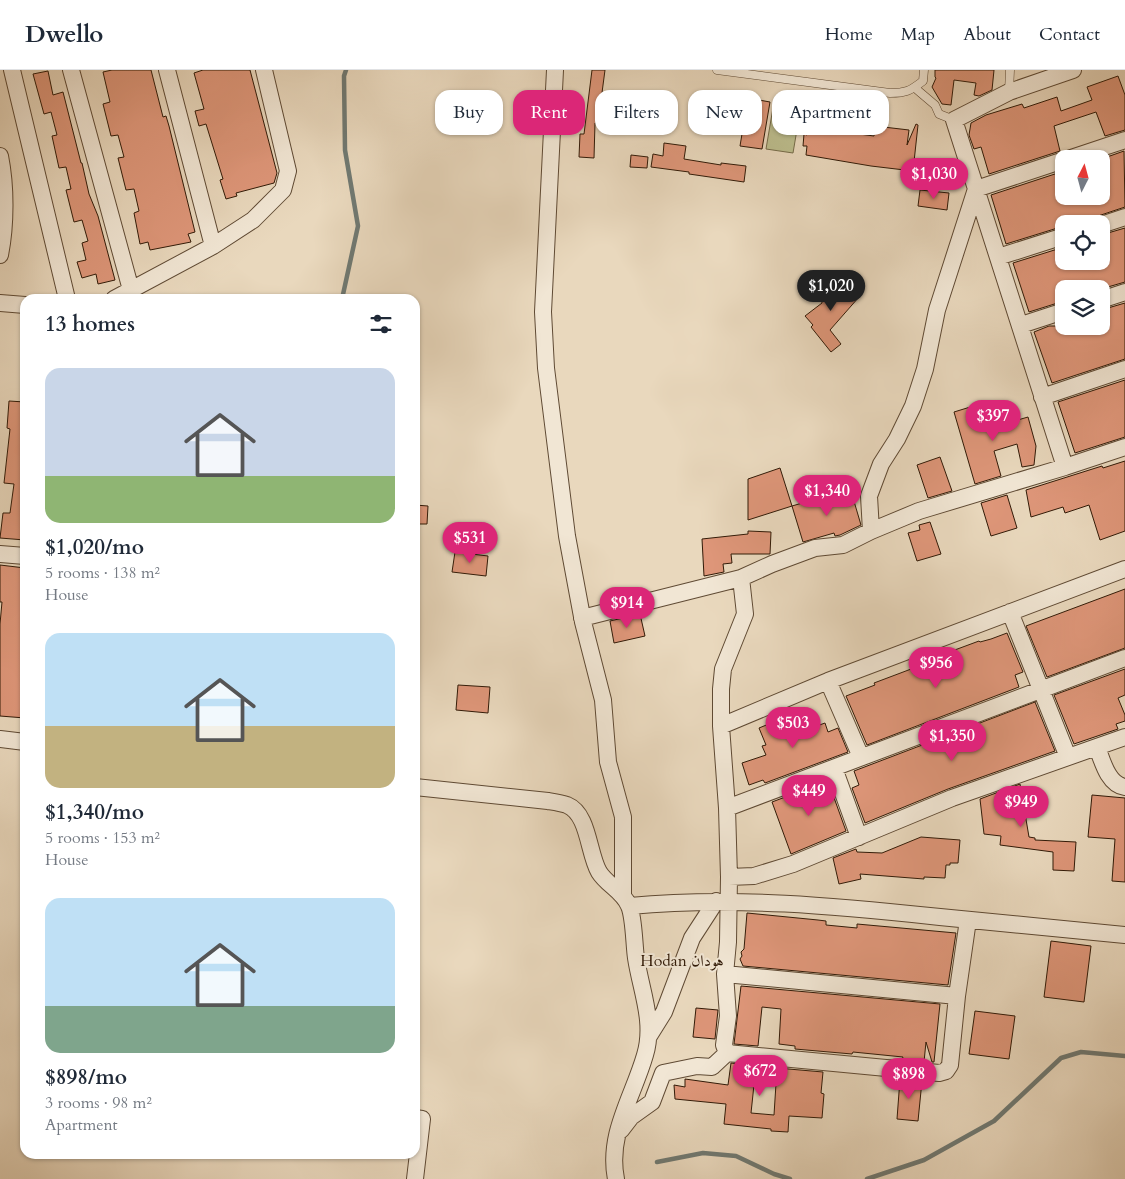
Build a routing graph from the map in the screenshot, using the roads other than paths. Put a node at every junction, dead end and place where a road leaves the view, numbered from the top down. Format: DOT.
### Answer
graph roads {
  1 [pos="12,70"];
  2 [pos="71,70"];
  3 [pos="167,70"];
  4 [pos="264,70"];
  5 [pos="555,70"];
  6 [pos="718,70"];
  7 [pos="924,70"];
  8 [pos="1010,70"];
  9 [pos="1073,70"];
  10 [pos="915,88"];
  11 [pos="1009,92"];
  12 [pos="954,120"];
  13 [pos="1125,140"];
  14 [pos="1095,150"];
  15 [pos="0,156"];
  16 [pos="1055,163"];
  17 [pos="976,189"];
  18 [pos="1125,217"];
  19 [pos="1110,222"];
  20 [pos="1055,239"];
  21 [pos="213,246"];
  22 [pos="0,254"];
  23 [pos="998,257"];
  24 [pos="130,290"];
  25 [pos="1125,292"];
  26 [pos="66,294"];
  27 [pos="123,294"];
  28 [pos="1110,297"];
  29 [pos="0,303"];
  30 [pos="20,305"];
  31 [pos="1055,314"];
  32 [pos="1020,325"];
  33 [pos="1125,369"];
  34 [pos="1042,397"];
  35 [pos="1125,447"];
  36 [pos="1065,467"];
  37 [pos="871,531"];
  38 [pos="0,554"];
  39 [pos="20,556"];
  40 [pos="1125,569"];
  41 [pos="741,578"];
  42 [pos="1010,612"];
  43 [pos="582,618"];
  44 [pos="1125,658"];
  45 [pos="828,681"];
  46 [pos="1041,690"];
  47 [pos="721,726"];
  48 [pos="1125,737"];
  49 [pos="0,739"];
  50 [pos="20,741"];
  51 [pos="1097,747"];
  52 [pos="861,757"];
  53 [pos="1068,757"];
  54 [pos="834,768"];
  55 [pos="1125,787"];
  56 [pos="420,788"];
  57 [pos="728,808"];
  58 [pos="859,837"];
  59 [pos="729,877"];
  60 [pos="626,901"];
  61 [pos="722,901"];
  62 [pos="968,920"];
  63 [pos="1125,935"];
  64 [pos="725,974"];
  65 [pos="957,996"];
  66 [pos="649,1036"];
  67 [pos="727,1053"];
  68 [pos="420,1119"];
  69 [pos="420,1136"];
  70 [pos="616,1136"];
  71 [pos="417,1159"];
  72 [pos="415,1179"];
  73 [pos="616,1179"];
  1 -- 26 [label="street"];
  2 -- 24 [label="street"];
  3 -- 21 [label="street"];
  4 -- 21 [label="street"];
  5 -- 43 [label="street"];
  6 -- 10 [label="lane"];
  7 -- 10 [label="lane"];
  8 -- 11 [label="lane"];
  9 -- 11 [label="street"];
  10 -- 12 [label="lane"];
  11 -- 12 [label="street"];
  12 -- 17 [label="street"];
  13 -- 14 [label="street"];
  15 -- 22 [label="street"];
  16 -- 17 [label="street"];
  17 -- 23 [label="street"];
  17 -- 37 [label="street"];
  18 -- 19 [label="street"];
  20 -- 23 [label="street"];
  21 -- 24 [label="street"];
  23 -- 32 [label="street"];
  24 -- 27 [label="street"];
  25 -- 28 [label="street"];
  29 -- 30 [label="street"];
  31 -- 32 [label="street"];
  32 -- 34 [label="street"];
  33 -- 34 [label="street"];
  34 -- 36 [label="street"];
  35 -- 36 [label="street"];
  36 -- 37 [label="street"];
  37 -- 41 [label="street"];
  38 -- 39 [label="street"];
  40 -- 42 [label="street"];
  41 -- 43 [label="street"];
  41 -- 47 [label="street"];
  42 -- 45 [label="street"];
  42 -- 46 [label="street"];
  43 -- 60 [label="street"];
  44 -- 46 [label="street"];
  45 -- 47 [label="street"];
  45 -- 52 [label="street"];
  46 -- 52 [label="street"];
  46 -- 53 [label="street"];
  47 -- 57 [label="street"];
  48 -- 51 [label="street"];
  49 -- 50 [label="street"];
  51 -- 53 [label="street"];
  51 -- 55 [label="street"];
  52 -- 54 [label="street"];
  53 -- 58 [label="street"];
  54 -- 57 [label="street"];
  54 -- 58 [label="street"];
  56 -- 60 [label="street"];
  57 -- 59 [label="street"];
  58 -- 59 [label="street"];
  59 -- 61 [label="street"];
  60 -- 61 [label="street"];
  60 -- 66 [label="street"];
  61 -- 62 [label="street"];
  61 -- 64 [label="street"];
  61 -- 66 [label="street"];
  62 -- 63 [label="street"];
  62 -- 65 [label="street"];
  64 -- 65 [label="street"];
  64 -- 67 [label="street"];
  65 -- 67 [label="street"];
  66 -- 70 [label="street"];
  67 -- 70 [label="street"];
  68 -- 69 [label="street"];
  70 -- 73 [label="street"];
  71 -- 72 [label="street"];
}
